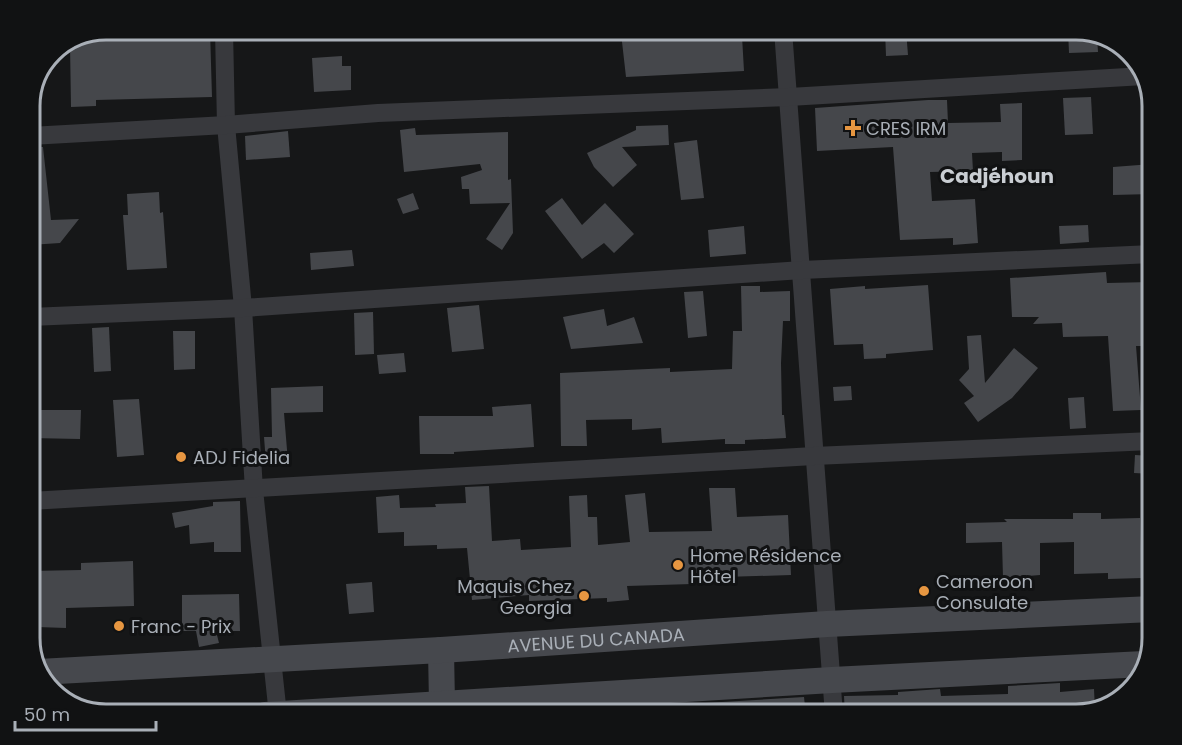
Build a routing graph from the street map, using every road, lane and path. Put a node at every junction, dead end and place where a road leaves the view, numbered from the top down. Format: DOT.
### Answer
graph roads {
  1 [pos="224,41"];
  2 [pos="784,41"];
  3 [pos="1134,77"];
  4 [pos="789,97"];
  5 [pos="226,125"];
  6 [pos="41,135"];
  7 [pos="1141,254"];
  8 [pos="802,270"];
  9 [pos="243,308"];
  10 [pos="41,317"];
  11 [pos="1142,441"];
  12 [pos="814,456"];
  13 [pos="254,490"];
  14 [pos="41,500"];
  15 [pos="1142,609"];
  16 [pos="827,624"];
  17 [pos="441,650"];
  18 [pos="271,660"];
  19 [pos="1136,664"];
  20 [pos="50,671"];
  21 [pos="832,680"];
  22 [pos="277,704"];
  23 [pos="442,704"];
  24 [pos="833,704"];
  1 -- 5 [label="street"];
  2 -- 4 [label="street"];
  3 -- 4 [label="street"];
  4 -- 5 [label="street"];
  4 -- 8 [label="street"];
  5 -- 6 [label="street"];
  5 -- 9 [label="street"];
  7 -- 8 [label="street"];
  8 -- 9 [label="street"];
  8 -- 12 [label="street"];
  9 -- 10 [label="street"];
  9 -- 13 [label="street"];
  11 -- 12 [label="street"];
  12 -- 13 [label="street"];
  12 -- 16 [label="street"];
  13 -- 14 [label="street"];
  13 -- 18 [label="street"];
  15 -- 16 [label="main road, AVENUE DU CANADA"];
  16 -- 17 [label="main road, AVENUE DU CANADA"];
  16 -- 21 [label="street"];
  17 -- 18 [label="main road, AVENUE DU CANADA"];
  17 -- 23 [label="main road"];
  18 -- 20 [label="main road, AVENUE DU CANADA"];
  18 -- 22 [label="street"];
  19 -- 21 [label="main road"];
  21 -- 23 [label="main road"];
  21 -- 24 [label="street"];
}
